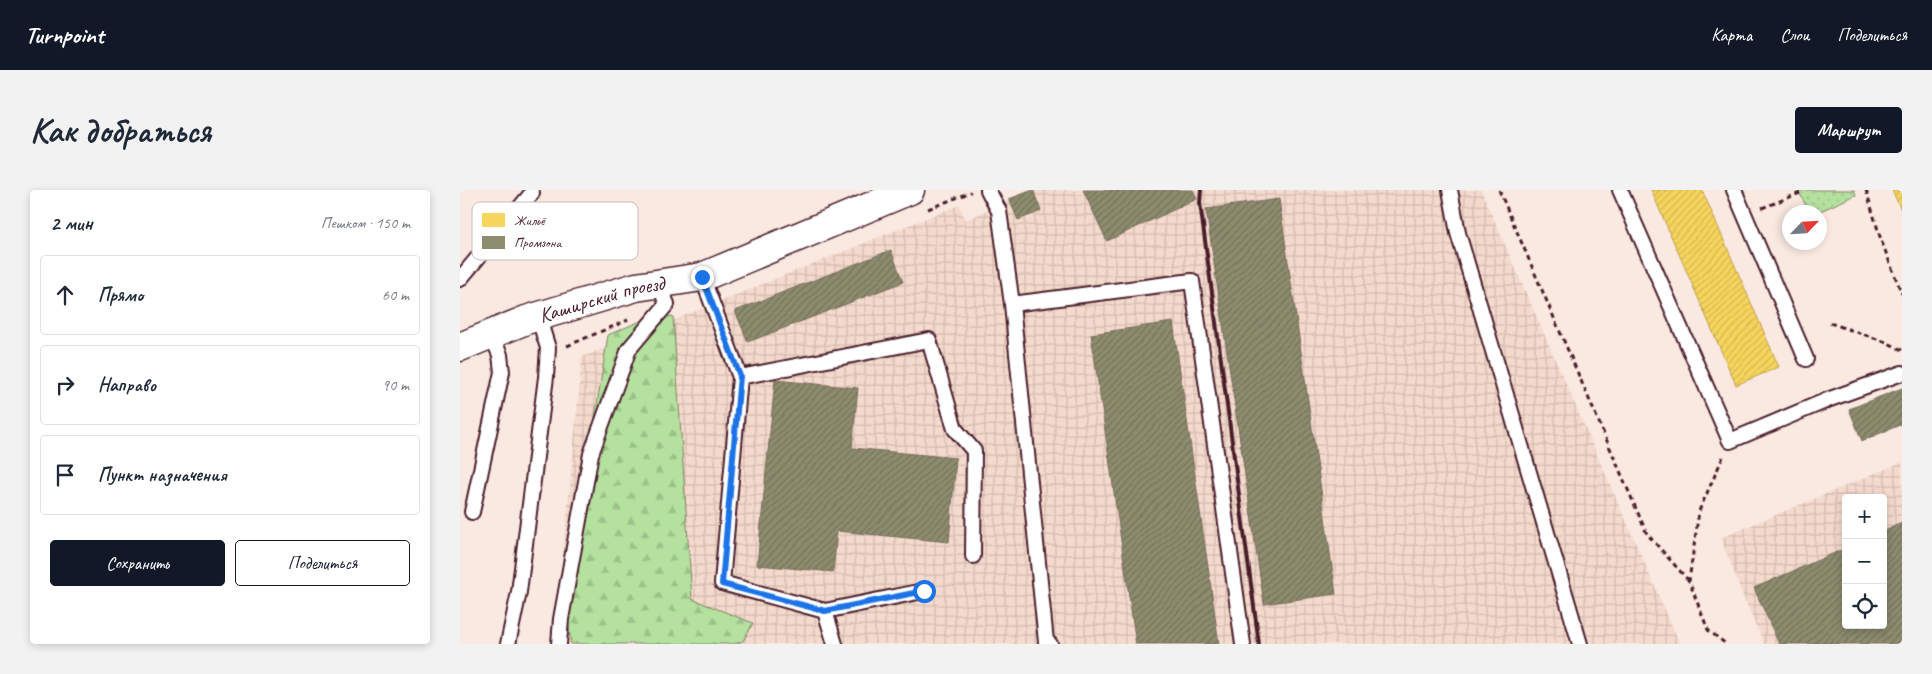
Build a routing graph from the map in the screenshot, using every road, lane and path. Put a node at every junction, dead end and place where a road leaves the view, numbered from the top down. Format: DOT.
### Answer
graph roads {
  1 [pos="910,190"];
  2 [pos="988,190"];
  3 [pos="1450,190"];
  4 [pos="1499,190"];
  5 [pos="1620,190"];
  6 [pos="1734,190"];
  7 [pos="1866,190"];
  8 [pos="532,193"];
  9 [pos="1800,193"];
  10 [pos="524,202"];
  11 [pos="1745,215"];
  12 [pos="476,260"];
  13 [pos="702,277"];
  14 [pos="460,279"];
  15 [pos="658,282"];
  16 [pos="1902,294"];
  17 [pos="1012,304"];
  18 [pos="538,316"];
  19 [pos="1830,323"];
  20 [pos="491,334"];
  21 [pos="462,342"];
  22 [pos="1902,350"];
  23 [pos="1806,359"];
  24 [pos="1902,373"];
  25 [pos="740,376"];
  26 [pos="1730,441"];
  27 [pos="472,512"];
  28 [pos="973,556"];
  29 [pos="1689,581"];
  30 [pos="924,591"];
  31 [pos="825,611"];
  32 [pos="1047,643"];
  33 [pos="508,644"];
  34 [pos="559,644"];
  35 [pos="835,644"];
  36 [pos="1243,644"];
  37 [pos="1580,644"];
  38 [pos="1726,644"];
  1 -- 13 [label="street, Каширский проезд"];
  2 -- 17 [label="lane"];
  3 -- 37 [label="lane"];
  4 -- 29 [label="path"];
  5 -- 26 [label="lane"];
  6 -- 11 [label="lane"];
  7 -- 16 [label="path"];
  8 -- 10 [label="lane"];
  9 -- 11 [label="path"];
  11 -- 23 [label="lane"];
  12 -- 14 [label="lane"];
  13 -- 15 [label="street, Каширский проезд"];
  13 -- 25 [label="lane"];
  15 -- 18 [label="street, Каширский проезд"];
  15 -- 34 [label="lane"];
  17 -- 32 [label="lane"];
  17 -- 36 [label="lane"];
  18 -- 20 [label="street, Каширский проезд"];
  18 -- 33 [label="lane"];
  19 -- 22 [label="path"];
  20 -- 21 [label="street, Каширский проезд"];
  20 -- 27 [label="lane"];
  24 -- 26 [label="lane"];
  25 -- 28 [label="lane"];
  25 -- 31 [label="lane"];
  26 -- 29 [label="path"];
  29 -- 38 [label="path"];
  30 -- 31 [label="lane"];
  31 -- 35 [label="lane"];
}
